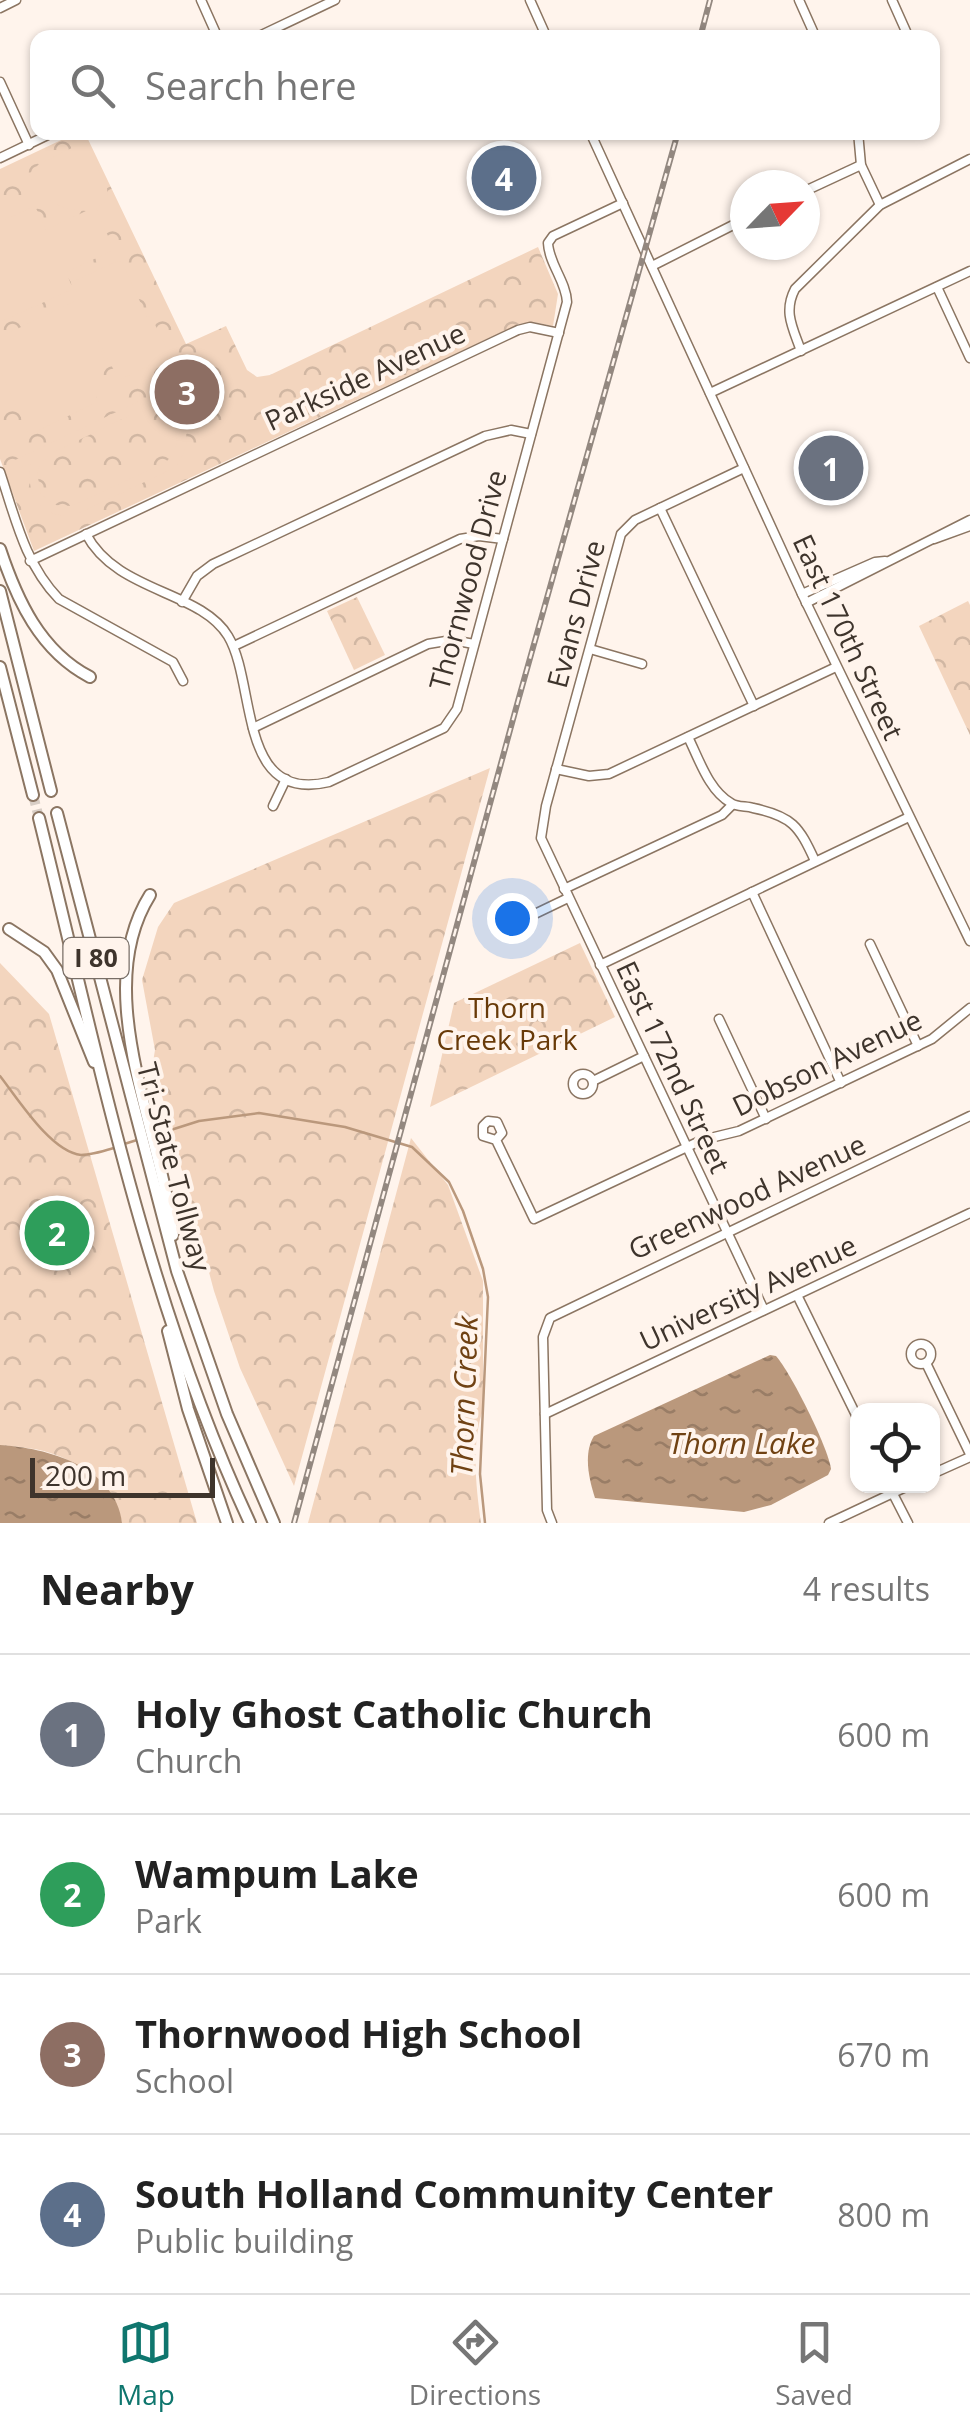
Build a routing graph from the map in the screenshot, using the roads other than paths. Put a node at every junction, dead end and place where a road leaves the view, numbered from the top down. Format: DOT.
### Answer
graph roads {
  1 [pos="16,0"];
  2 [pos="201,0"];
  3 [pos="335,0"];
  4 [pos="530,0"];
  5 [pos="799,0"];
  6 [pos="892,0"];
  7 [pos="0,8"];
  8 [pos="214,30"];
  9 [pos="273,30"];
  10 [pos="543,30"];
  11 [pos="812,30"];
  12 [pos="905,30"];
  13 [pos="0,82"];
  14 [pos="39,140"];
  15 [pos="594,140"];
  16 [pos="859,140"];
  17 [pos="29,145"];
  18 [pos="0,158"];
  19 [pos="970,160"];
  20 [pos="861,166"];
  21 [pos="820,185"];
  22 [pos="623,203"];
  23 [pos="880,205"];
  24 [pos="730,226"];
  25 [pos="652,266"];
  26 [pos="970,271"];
  27 [pos="937,287"];
  28 [pos="559,333"];
  29 [pos="801,351"];
  30 [pos="970,358"];
  31 [pos="710,393"];
  32 [pos="532,434"];
  33 [pos="744,468"];
  34 [pos="0,472"];
  35 [pos="660,508"];
  36 [pos="970,523"];
  37 [pos="86,534"];
  38 [pos="503,539"];
  39 [pos="0,549"];
  40 [pos="30,561"];
  41 [pos="0,591"];
  42 [pos="804,599"];
  43 [pos="182,602"];
  44 [pos="474,644"];
  45 [pos="234,646"];
  46 [pos="590,649"];
  47 [pos="642,664"];
  48 [pos="0,667"];
  49 [pos="836,667"];
  50 [pos="90,677"];
  51 [pos="183,681"];
  52 [pos="754,706"];
  53 [pos="253,728"];
  54 [pos="688,738"];
  55 [pos="556,770"];
  56 [pos="286,779"];
  57 [pos="51,790"];
  58 [pos="33,795"];
  59 [pos="732,805"];
  60 [pos="272,806"];
  61 [pos="57,814"];
  62 [pos="910,817"];
  63 [pos="38,818"];
  64 [pos="542,843"];
  65 [pos="815,861"];
  66 [pos="752,892"];
  67 [pos="150,894"];
  68 [pos="566,894"];
  69 [pos="516,923"];
  70 [pos="8,929"];
  71 [pos="970,939"];
  72 [pos="870,944"];
  73 [pos="600,965"];
  74 [pos="970,1008"];
  75 [pos="719,1019"];
  76 [pos="918,1046"];
  77 [pos="644,1056"];
  78 [pos="593,1081"];
  79 [pos="842,1083"];
  80 [pos="108,1095"];
  81 [pos="138,1102"];
  82 [pos="970,1116"];
  83 [pos="766,1119"];
  84 [pos="496,1140"];
  85 [pos="687,1147"];
  86 [pos="970,1213"];
  87 [pos="727,1232"];
  88 [pos="156,1276"];
  89 [pos="798,1295"];
  90 [pos="764,1310"];
  91 [pos="926,1363"];
  92 [pos="850,1403"];
  93 [pos="545,1414"];
  94 [pos="970,1455"];
  95 [pos="940,1470"];
  96 [pos="884,1493"];
  97 [pos="893,1493"];
  98 [pos="227,1523"];
  99 [pos="250,1523"];
  100 [pos="274,1523"];
  101 [pos="552,1523"];
  102 [pos="828,1523"];
  103 [pos="908,1523"];
  1 -- 7 [label="street"];
  2 -- 8 [label="street"];
  3 -- 9 [label="street"];
  4 -- 10 [label="street"];
  5 -- 11 [label="street"];
  6 -- 12 [label="street"];
  13 -- 17 [label="street"];
  14 -- 17 [label="street"];
  15 -- 22 [label="street, East 170th Street"];
  16 -- 20 [label="street"];
  17 -- 18 [label="street"];
  19 -- 23 [label="street"];
  20 -- 21 [label="street"];
  20 -- 23 [label="street"];
  22 -- 25 [label="street, East 170th Street"];
  22 -- 28 [label="street, Thornwood Drive"];
  23 -- 29 [label="street"];
  24 -- 25 [label="street"];
  25 -- 31 [label="street, East 170th Street"];
  26 -- 27 [label="street"];
  27 -- 29 [label="street"];
  27 -- 30 [label="street"];
  28 -- 32 [label="street, Thornwood Drive"];
  28 -- 37 [label="street, Parkside Avenue"];
  29 -- 31 [label="street"];
  31 -- 33 [label="street, East 170th Street"];
  32 -- 38 [label="street, Thornwood Drive"];
  32 -- 43 [label="street"];
  33 -- 35 [label="street, Evans Drive"];
  33 -- 42 [label="street, East 170th Street"];
  34 -- 40 [label="street"];
  35 -- 46 [label="street, Evans Drive"];
  35 -- 52 [label="street"];
  36 -- 42 [label="street"];
  37 -- 40 [label="street, Parkside Avenue"];
  37 -- 43 [label="street"];
  38 -- 44 [label="street, Thornwood Drive"];
  38 -- 45 [label="street"];
  39 -- 50 [label="highway"];
  40 -- 51 [label="street"];
  41 -- 57 [label="highway"];
  42 -- 49 [label="street, East 170th Street"];
  43 -- 45 [label="street"];
  44 -- 53 [label="street"];
  44 -- 56 [label="street, Thornwood Drive"];
  45 -- 53 [label="street"];
  46 -- 47 [label="street"];
  46 -- 55 [label="street, Evans Drive"];
  48 -- 58 [label="highway"];
  49 -- 52 [label="street"];
  49 -- 62 [label="street, East 170th Street"];
  52 -- 54 [label="street"];
  53 -- 56 [label="street"];
  54 -- 55 [label="street"];
  54 -- 59 [label="street"];
  55 -- 64 [label="street, Evans Drive"];
  56 -- 60 [label="street"];
  59 -- 65 [label="street"];
  59 -- 68 [label="street"];
  61 -- 81 [label="highway, Tri-State Tollway / I 80"];
  62 -- 65 [label="street"];
  62 -- 71 [label="street, East 170th Street"];
  63 -- 80 [label="highway, Tri-State Tollway / I 80"];
  64 -- 68 [label="street, East 172nd Street"];
  65 -- 66 [label="street"];
  66 -- 73 [label="street"];
  66 -- 79 [label="street"];
  67 -- 81 [label="highway"];
  68 -- 69 [label="street"];
  68 -- 73 [label="street, East 172nd Street"];
  70 -- 80 [label="highway"];
  72 -- 76 [label="street"];
  73 -- 77 [label="street, East 172nd Street"];
  74 -- 76 [label="street, Dobson Avenue"];
  75 -- 83 [label="street"];
  76 -- 79 [label="street, Dobson Avenue"];
  77 -- 78 [label="street"];
  77 -- 85 [label="street, East 172nd Street"];
  79 -- 83 [label="street, Dobson Avenue"];
  80 -- 88 [label="highway, Tri-State Tollway / I 80"];
  81 -- 100 [label="highway, Tri-State Tollway"];
  82 -- 87 [label="street, Greenwood Avenue"];
  83 -- 85 [label="street, Dobson Avenue"];
  84 -- 85 [label="street, Dobson Avenue"];
  85 -- 87 [label="street, East 172nd Street"];
  86 -- 89 [label="street, University Avenue"];
  87 -- 90 [label="street, East 172nd Street"];
  87 -- 93 [label="street, Greenwood Avenue"];
  88 -- 98 [label="highway"];
  88 -- 99 [label="highway, Tri-State Tollway / I 80"];
  89 -- 90 [label="street, University Avenue"];
  89 -- 92 [label="street"];
  90 -- 93 [label="street, University Avenue"];
  91 -- 94 [label="street"];
  93 -- 101 [label="street"];
  94 -- 95 [label="street"];
  96 -- 102 [label="street"];
  97 -- 103 [label="street"];
}
